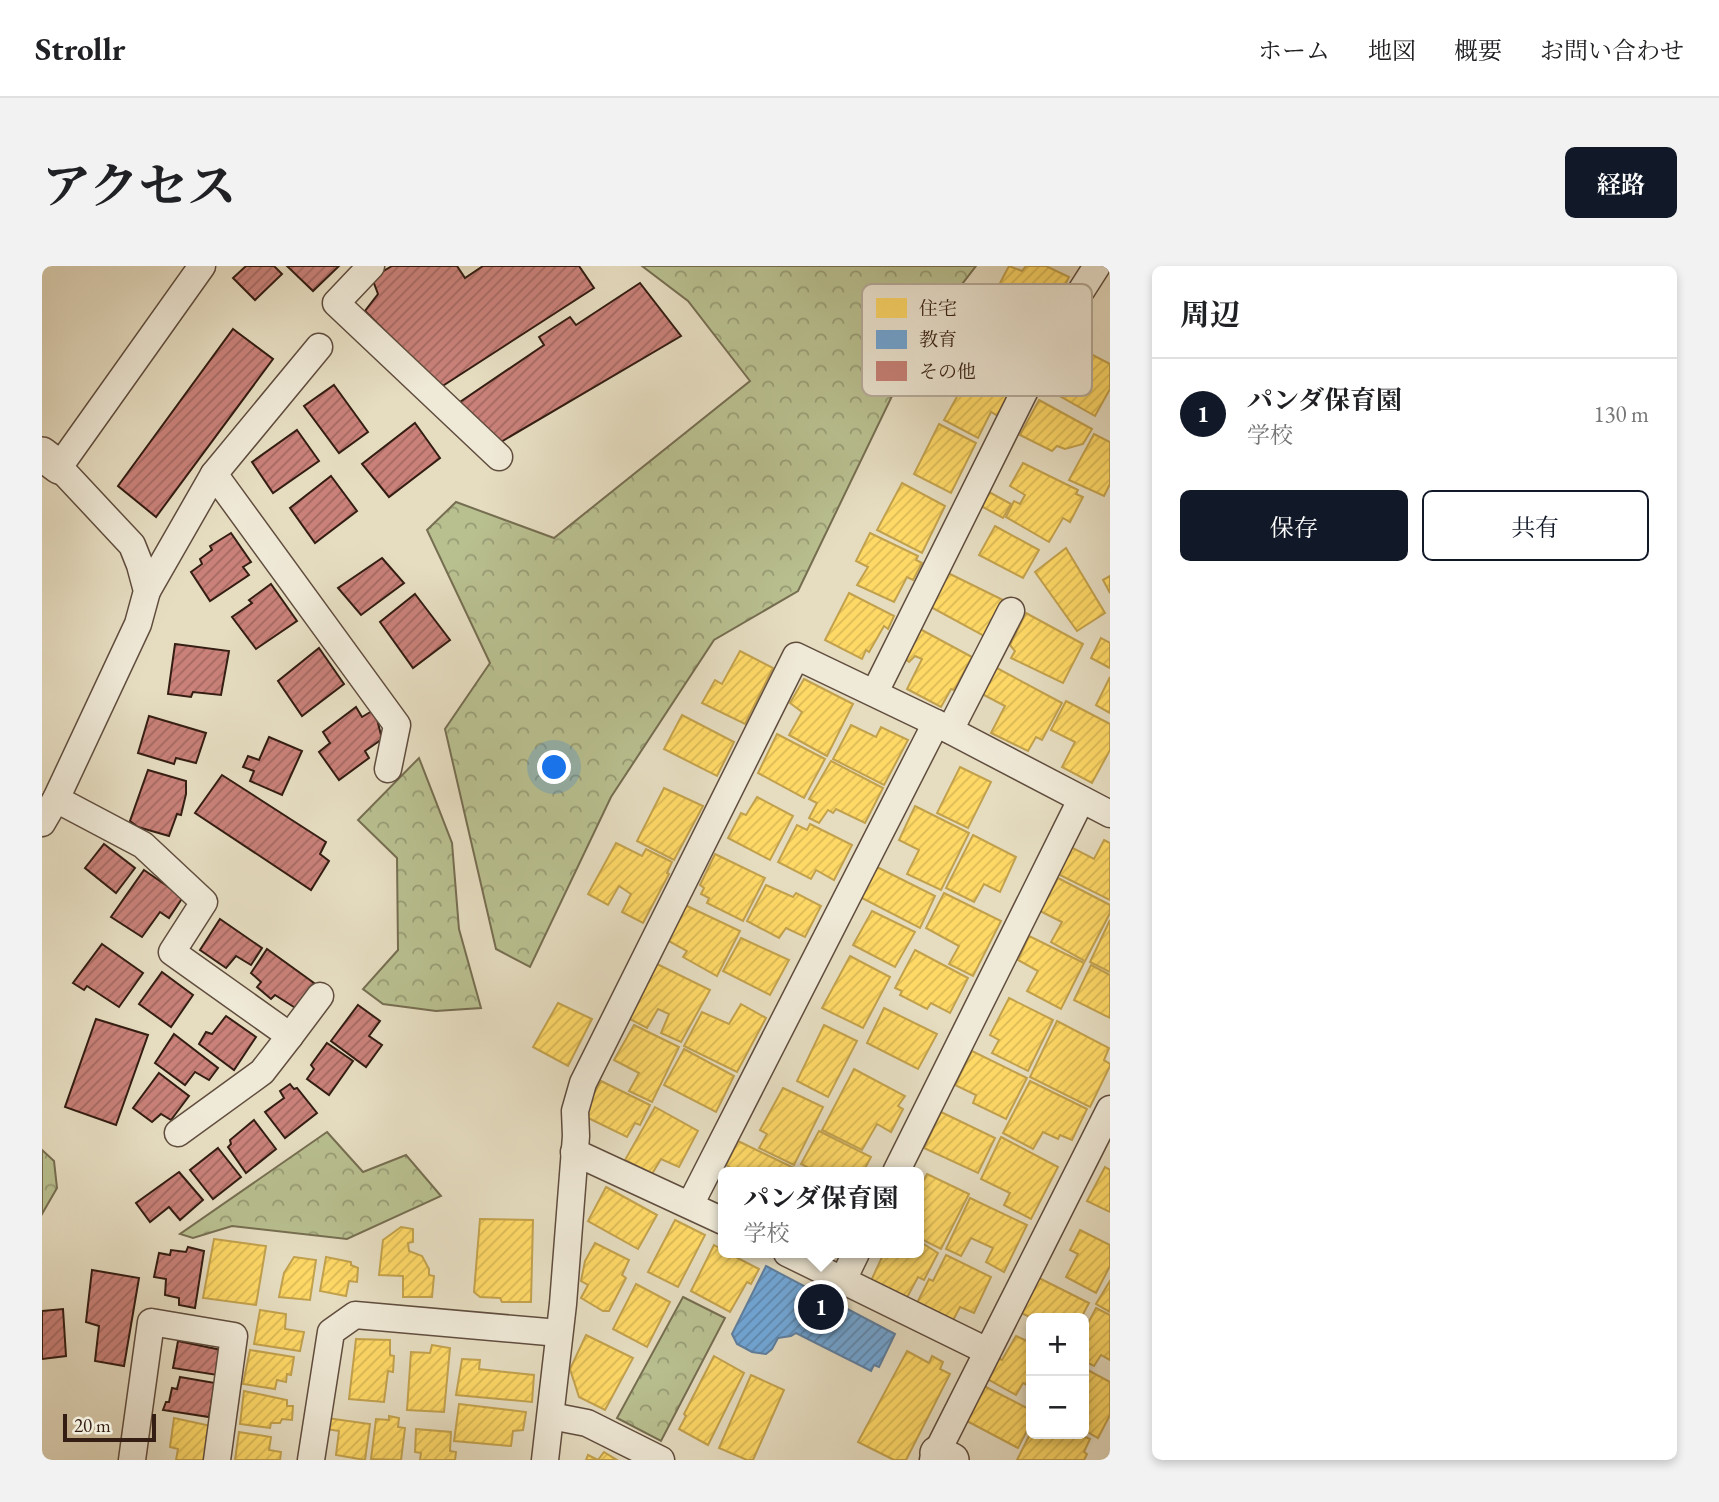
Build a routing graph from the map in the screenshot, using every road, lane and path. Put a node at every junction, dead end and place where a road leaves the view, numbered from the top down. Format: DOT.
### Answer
graph roads {
  1 [pos="202,266"];
  2 [pos="370,266"];
  3 [pos="1097,266"];
  4 [pos="1086,284"];
  5 [pos="319,347"];
  6 [pos="1022,396"];
  7 [pos="499,457"];
  8 [pos="51,461"];
  9 [pos="214,474"];
  10 [pos="147,591"];
  11 [pos="1012,611"];
  12 [pos="875,692"];
  13 [pos="943,727"];
  14 [pos="388,769"];
  15 [pos="56,799"];
  16 [pos="1081,800"];
  17 [pos="1110,814"];
  18 [pos="42,823"];
  19 [pos="320,996"];
  20 [pos="290,1036"];
  21 [pos="1110,1109"];
  22 [pos="178,1133"];
  23 [pos="574,1152"];
  24 [pos="898,1167"];
  25 [pos="690,1205"];
  26 [pos="718,1219"];
  27 [pos="798,1258"];
  28 [pos="854,1258"];
  29 [pos="843,1280"];
  30 [pos="559,1333"];
  31 [pos="987,1351"];
  32 [pos="551,1416"];
  33 [pos="941,1458"];
  34 [pos="132,1460"];
  35 [pos="217,1460"];
  36 [pos="311,1460"];
  37 [pos="545,1460"];
  38 [pos="661,1460"];
  1 -- 8 [label="street"];
  2 -- 7 [label="street"];
  3 -- 4 [label="street"];
  5 -- 9 [label="street"];
  6 -- 12 [label="street"];
  8 -- 10 [label="street"];
  9 -- 10 [label="street"];
  9 -- 14 [label="street"];
  10 -- 15 [label="street"];
  11 -- 13 [label="street"];
  12 -- 13 [label="street"];
  12 -- 23 [label="street"];
  13 -- 16 [label="street"];
  13 -- 25 [label="street"];
  15 -- 18 [label="street"];
  15 -- 20 [label="street"];
  16 -- 17 [label="street"];
  16 -- 24 [label="street"];
  19 -- 20 [label="street"];
  20 -- 22 [label="street"];
  21 -- 31 [label="street"];
  23 -- 25 [label="street"];
  23 -- 30 [label="street"];
  25 -- 26 [label="street"];
  27 -- 29 [label="street"];
  28 -- 29 [label="street"];
  29 -- 31 [label="street"];
  30 -- 32 [label="street"];
  30 -- 36 [label="street"];
  31 -- 33 [label="street"];
  32 -- 37 [label="street"];
  32 -- 38 [label="street"];
  34 -- 35 [label="street"];
}
